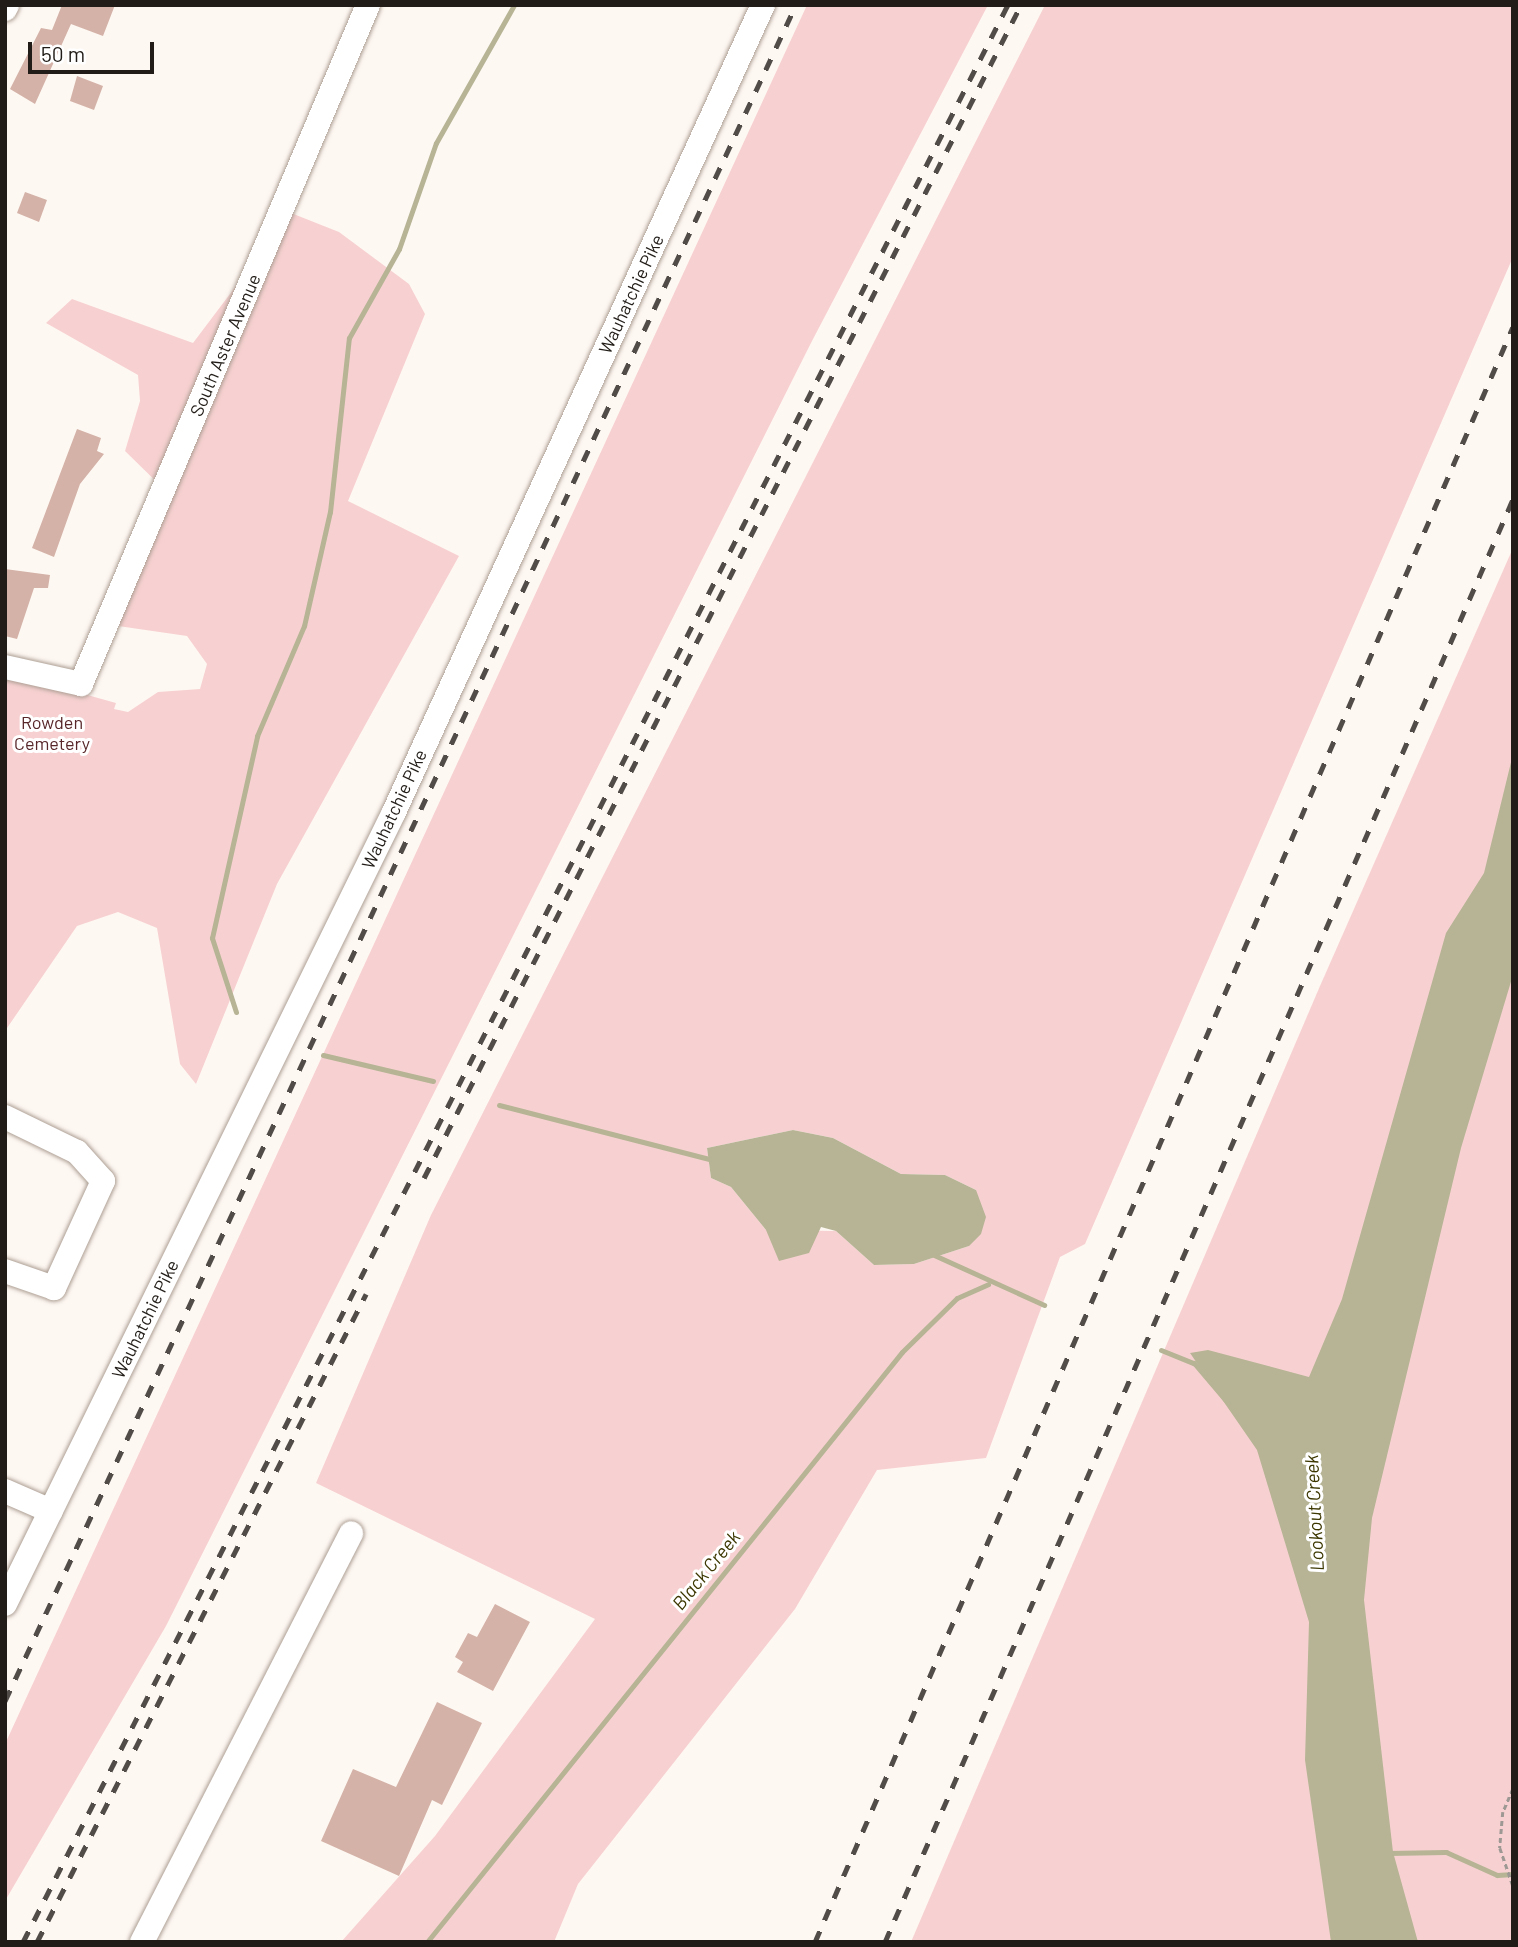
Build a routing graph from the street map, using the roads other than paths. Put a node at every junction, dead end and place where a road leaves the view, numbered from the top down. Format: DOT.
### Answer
graph roads {
  1 [pos="368,5"];
  2 [pos="763,5"];
  3 [pos="5,667"];
  4 [pos="5,1116"];
  5 [pos="5,1271"];
  6 [pos="5,1492"];
  7 [pos="51,1511"];
  8 [pos="351,1532"];
  9 [pos="5,1604"];
  10 [pos="142,1942"];
  1 -- 3 [label="street, South Aster Avenue"];
  2 -- 7 [label="street, Wauhatchie Pike"];
  4 -- 5 [label="street"];
  6 -- 7 [label="street"];
  7 -- 9 [label="street, Wauhatchie Pike"];
  8 -- 10 [label="street"];
}
